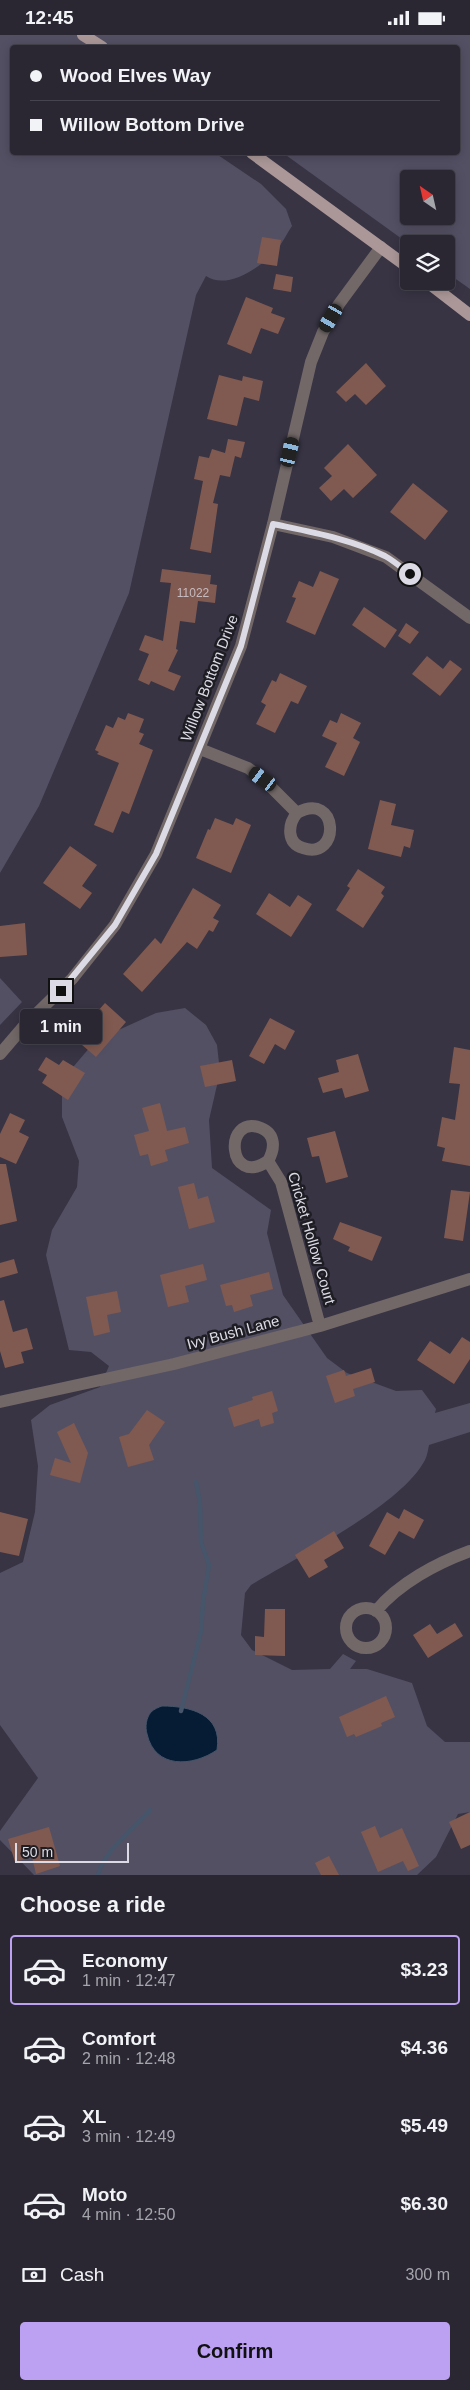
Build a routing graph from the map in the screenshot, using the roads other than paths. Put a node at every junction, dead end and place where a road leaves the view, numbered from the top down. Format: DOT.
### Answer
graph roads {
  1 [pos="83,35"];
  2 [pos="99,45"];
  3 [pos="255,155"];
  4 [pos="381,247"];
  5 [pos="400,261"];
  6 [pos="438,290"];
  7 [pos="470,315"];
  8 [pos="273,524"];
  9 [pos="470,618"];
  10 [pos="200,749"];
  11 [pos="297,813"];
  12 [pos="0,1055"];
  13 [pos="268,1161"];
  14 [pos="470,1279"];
  15 [pos="320,1326"];
  16 [pos="0,1402"];
  17 [pos="470,1551"];
  18 [pos="376,1611"];
  1 -- 2 [label="main road"];
  3 -- 4 [label="main road"];
  4 -- 5 [label="main road"];
  4 -- 8 [label="street, Willow Bottom Drive"];
  6 -- 7 [label="main road"];
  8 -- 9 [label="street"];
  8 -- 10 [label="street, Willow Bottom Drive"];
  10 -- 11 [label="street"];
  10 -- 12 [label="street, Willow Bottom Drive"];
  13 -- 15 [label="street, Cricket Hollow Court"];
  14 -- 15 [label="street, Ivy Bush Lane"];
  15 -- 16 [label="street, Ivy Bush Lane"];
  17 -- 18 [label="street"];
}
